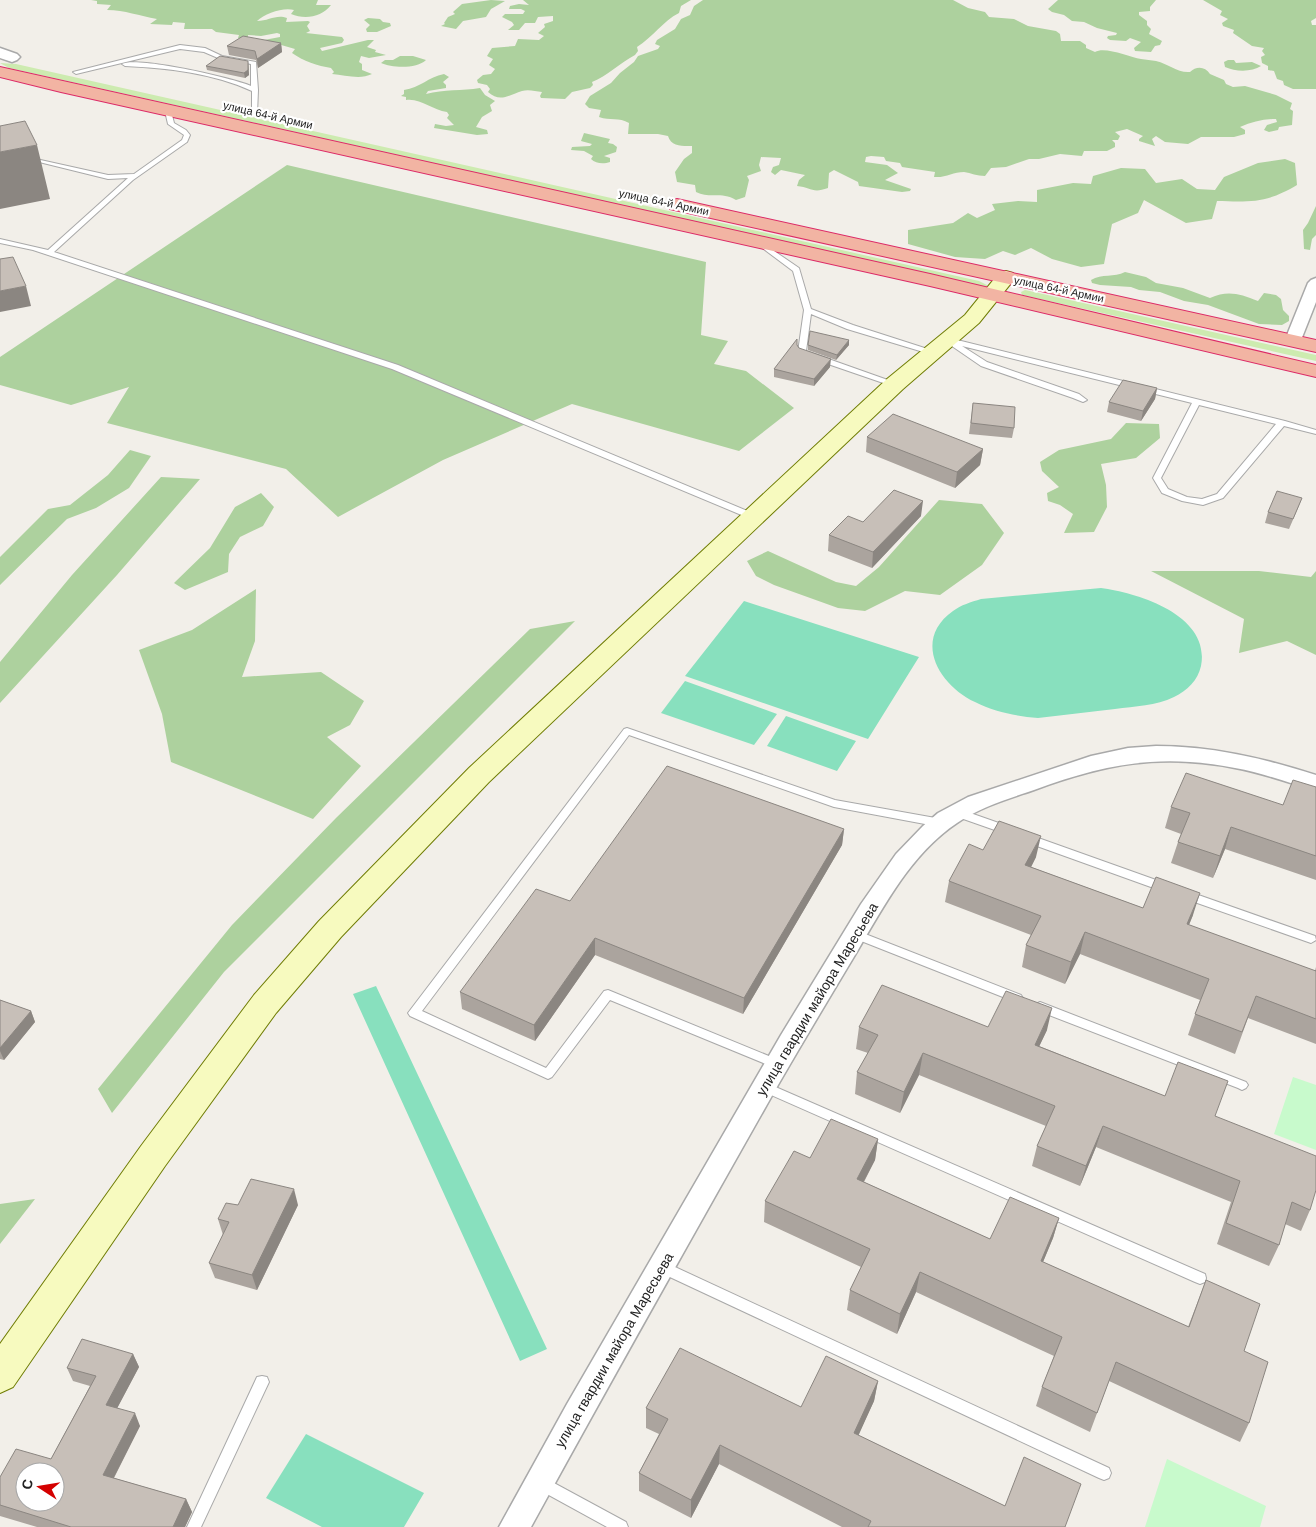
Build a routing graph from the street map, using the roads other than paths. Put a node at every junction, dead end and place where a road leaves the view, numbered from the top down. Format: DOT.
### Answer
graph roads {
  1 [pos="4,55"];
  2 [pos="30,61"];
  3 [pos="57,68"];
  4 [pos="110,72"];
  5 [pos="0,73"];
  6 [pos="255,90"];
  7 [pos="236,108"];
  8 [pos="168,111"];
  9 [pos="255,112"];
  10 [pos="275,117"];
  11 [pos="18,155"];
  12 [pos="136,176"];
  13 [pos="665,202"];
  14 [pos="0,241"];
  15 [pos="759,243"];
  16 [pos="50,253"];
  17 [pos="1316,282"];
  18 [pos="999,286"];
  19 [pos="808,310"];
  20 [pos="1293,340"];
  21 [pos="941,346"];
  22 [pos="1316,346"];
  23 [pos="1316,371"];
  24 [pos="895,384"];
  25 [pos="1083,400"];
  26 [pos="1197,402"];
  27 [pos="1282,423"];
  28 [pos="1316,432"];
  29 [pos="754,517"];
  30 [pos="1316,783"];
  31 [pos="948,818"];
  32 [pos="855,934"];
  33 [pos="1311,939"];
  34 [pos="777,1064"];
  35 [pos="764,1086"];
  36 [pos="1242,1086"];
  37 [pos="662,1266"];
  38 [pos="1200,1278"];
  39 [pos="0,1375"];
  40 [pos="262,1382"];
  41 [pos="1104,1473"];
  42 [pos="539,1482"];
  43 [pos="194,1527"];
  44 [pos="514,1527"];
  45 [pos="621,1527"];
  1 -- 2 [label="highway"];
  3 -- 4 [label="highway"];
  4 -- 6 [label="lane"];
  4 -- 6 [label="lane"];
  5 -- 8 [label="highway, улица 64-й Армии"];
  6 -- 9 [label="lane"];
  7 -- 9 [label="highway, улица 64-й Армии"];
  8 -- 12 [label="lane"];
  8 -- 15 [label="highway, улица 64-й Армии"];
  9 -- 10 [label="highway, улица 64-й Армии"];
  11 -- 12 [label="lane"];
  12 -- 16 [label="lane"];
  13 -- 18 [label="highway, улица 64-й Армии"];
  14 -- 16 [label="lane"];
  15 -- 18 [label="highway, улица 64-й Армии"];
  15 -- 19 [label="lane"];
  16 -- 29 [label="lane"];
  17 -- 20 [label="street"];
  18 -- 20 [label="highway, улица 64-й Армии"];
  18 -- 21 [label="main road"];
  18 -- 23 [label="highway, улица 64-й Армии"];
  19 -- 21 [label="lane"];
  19 -- 24 [label="lane"];
  20 -- 22 [label="highway, улица 64-й Армии"];
  21 -- 24 [label="main road"];
  21 -- 25 [label="lane"];
  21 -- 26 [label="lane"];
  24 -- 29 [label="main road"];
  26 -- 27 [label="lane"];
  26 -- 27 [label="lane"];
  27 -- 28 [label="lane"];
  29 -- 39 [label="main road"];
  30 -- 31 [label="street, улица гвардии майора Маресьева"];
  31 -- 32 [label="street, улица гвардии майора Маресьева"];
  31 -- 33 [label="lane"];
  31 -- 34 [label="lane"];
  32 -- 34 [label="street, улица гвардии майора Маресьева"];
  32 -- 36 [label="lane"];
  34 -- 35 [label="street, улица гвардии майора Маресьева"];
  35 -- 37 [label="street, улица гвардии майора Маресьева"];
  35 -- 38 [label="lane"];
  37 -- 41 [label="lane"];
  37 -- 42 [label="street, улица гвардии майора Маресьева"];
  40 -- 43 [label="lane"];
  42 -- 44 [label="street, улица гвардии майора Маресьева"];
  42 -- 45 [label="lane"];
}
